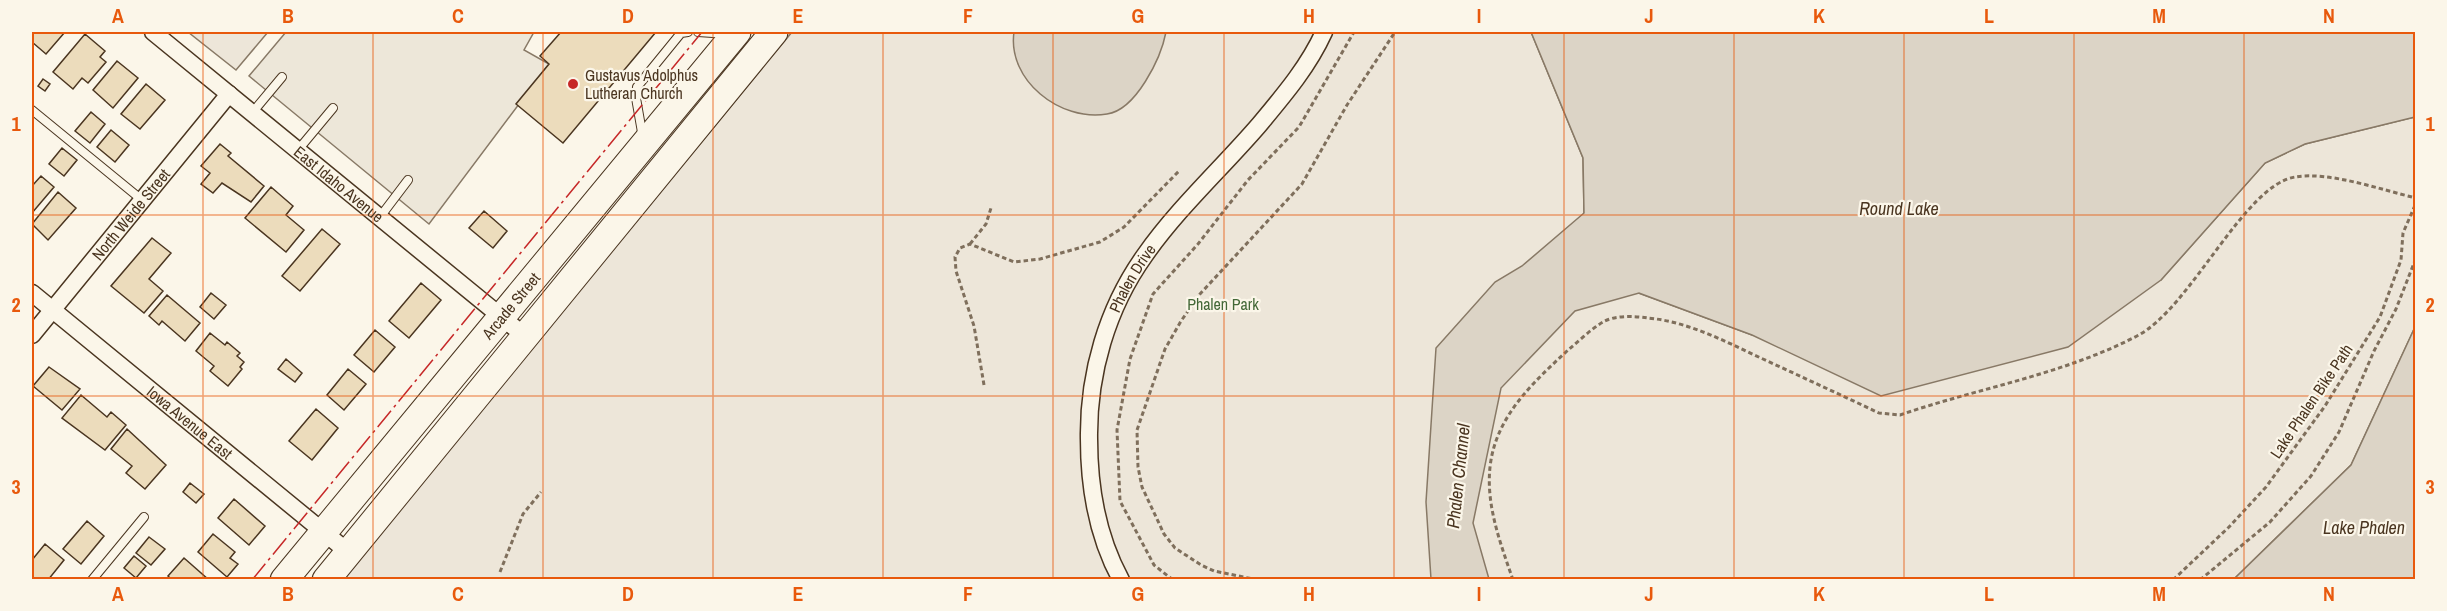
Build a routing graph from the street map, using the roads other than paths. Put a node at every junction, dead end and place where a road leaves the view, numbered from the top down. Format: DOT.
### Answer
graph roads {
  1 [pos="153,32"];
  2 [pos="688,32"];
  3 [pos="698,32"];
  4 [pos="774,32"];
  5 [pos="1324,32"];
  6 [pos="735,33"];
  7 [pos="282,77"];
  8 [pos="229,94"];
  9 [pos="333,108"];
  10 [pos="32,110"];
  11 [pos="252,113"];
  12 [pos="644,144"];
  13 [pos="298,150"];
  14 [pos="408,180"];
  15 [pos="142,200"];
  16 [pos="380,217"];
  17 [pos="32,293"];
  18 [pos="53,310"];
  19 [pos="501,316"];
  20 [pos="32,335"];
  21 [pos="526,337"];
  22 [pos="144,517"];
  23 [pos="323,531"];
  24 [pos="348,552"];
  25 [pos="92,579"];
  26 [pos="284,579"];
  27 [pos="326,579"];
  28 [pos="1121,579"];
  1 -- 8 [label="street, East Idaho Avenue"];
  2 -- 12 [label="lane"];
  3 -- 6 [label="lane"];
  4 -- 21 [label="main road, Arcade Street"];
  5 -- 28 [label="street, Phalen Drive"];
  6 -- 12 [label="main road, Arcade Street"];
  7 -- 11 [label="lane"];
  8 -- 11 [label="street, East Idaho Avenue"];
  8 -- 15 [label="street, North Weide Street"];
  9 -- 13 [label="lane"];
  10 -- 15 [label="lane"];
  11 -- 13 [label="street, East Idaho Avenue"];
  12 -- 19 [label="main road, Arcade Street"];
  13 -- 16 [label="street, East Idaho Avenue"];
  14 -- 16 [label="lane"];
  15 -- 18 [label="street, North Weide Street"];
  16 -- 19 [label="street, East Idaho Avenue"];
  17 -- 18 [label="street, Iowa Avenue East"];
  18 -- 20 [label="street, North Weide Street"];
  18 -- 23 [label="street, Iowa Avenue East"];
  19 -- 21 [label="street, East Idaho Avenue"];
  19 -- 23 [label="main road, Arcade Street"];
  21 -- 24 [label="main road, Arcade Street"];
  22 -- 25 [label="lane"];
  23 -- 24 [label="street, Iowa Avenue East"];
  23 -- 26 [label="main road, Arcade Street"];
  24 -- 27 [label="main road, Arcade Street"];
}
